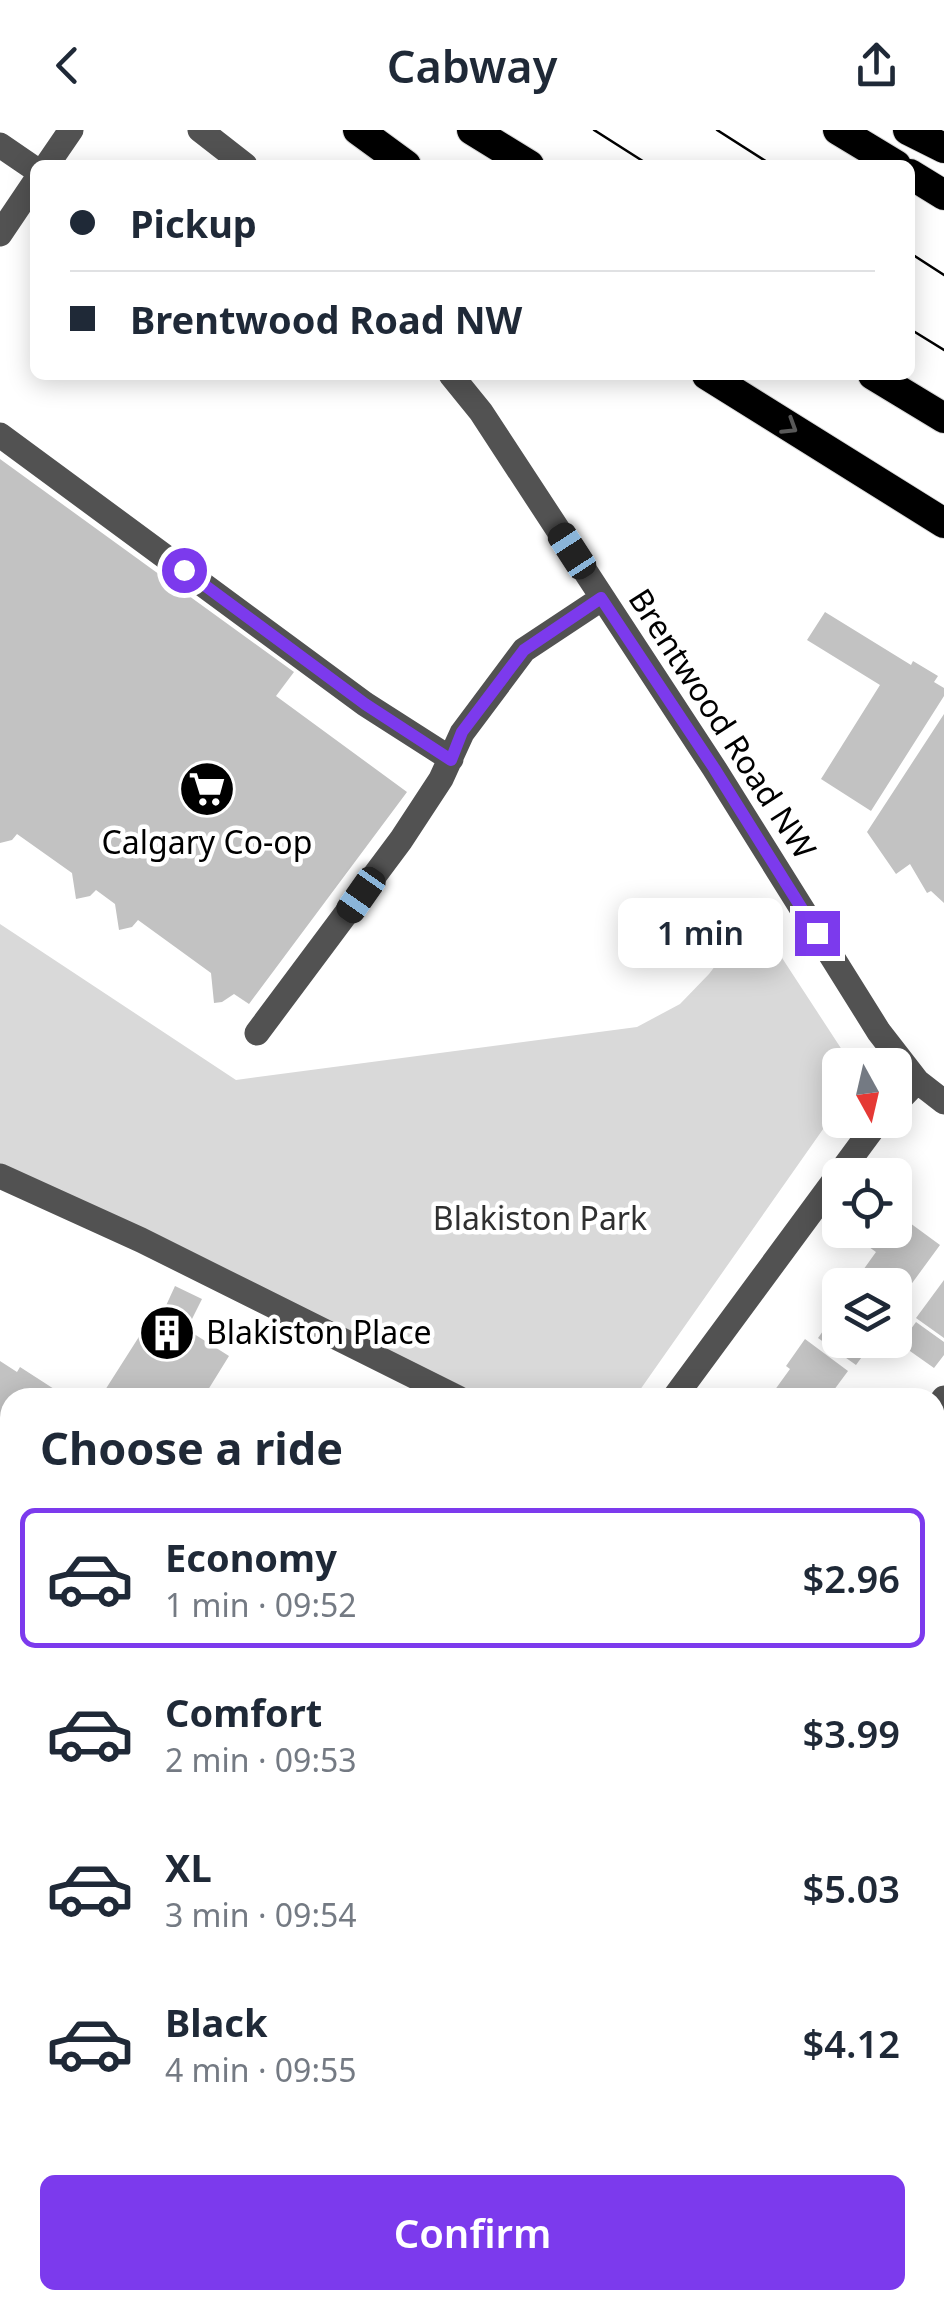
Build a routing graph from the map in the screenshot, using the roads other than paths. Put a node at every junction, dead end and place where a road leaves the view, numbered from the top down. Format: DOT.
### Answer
graph roads {
  1 [pos="71,130"];
  2 [pos="200,130"];
  3 [pos="358,130"];
  4 [pos="472,130"];
  5 [pos="838,130"];
  6 [pos="908,130"];
  7 [pos="0,145"];
  8 [pos="944,148"];
  9 [pos="50,160"];
  10 [pos="239,160"];
  11 [pos="399,160"];
  12 [pos="521,160"];
  13 [pos="888,160"];
  14 [pos="30,166"];
  15 [pos="915,177"];
  16 [pos="30,189"];
  17 [pos="944,194"];
  18 [pos="2,225"];
  19 [pos="456,380"];
  20 [pos="715,380"];
  21 [pos="881,380"];
  22 [pos="944,418"];
  23 [pos="0,435"];
  24 [pos="944,524"];
  25 [pos="601,598"];
  26 [pos="451,760"];
  27 [pos="257,1033"];
  28 [pos="917,1081"];
  29 [pos="912,1086"];
  30 [pos="944,1102"];
  31 [pos="867,1138"];
  32 [pos="0,1176"];
  33 [pos="438,1388"];
  34 [pos="681,1388"];
  1 -- 9 [label="street"];
  2 -- 10 [label="street"];
  3 -- 11 [label="highway"];
  4 -- 12 [label="highway"];
  5 -- 13 [label="highway"];
  6 -- 8 [label="highway"];
  7 -- 14 [label="street"];
  15 -- 17 [label="highway"];
  16 -- 18 [label="street"];
  19 -- 25 [label="street, Brentwood Road NW"];
  20 -- 24 [label="highway, one-way"];
  21 -- 22 [label="highway"];
  23 -- 26 [label="street"];
  25 -- 26 [label="street"];
  25 -- 28 [label="street, Brentwood Road NW"];
  26 -- 27 [label="street"];
  28 -- 29 [label="street"];
  28 -- 30 [label="street, Brentwood Road NW"];
  31 -- 34 [label="street"];
  32 -- 33 [label="street"];
}
